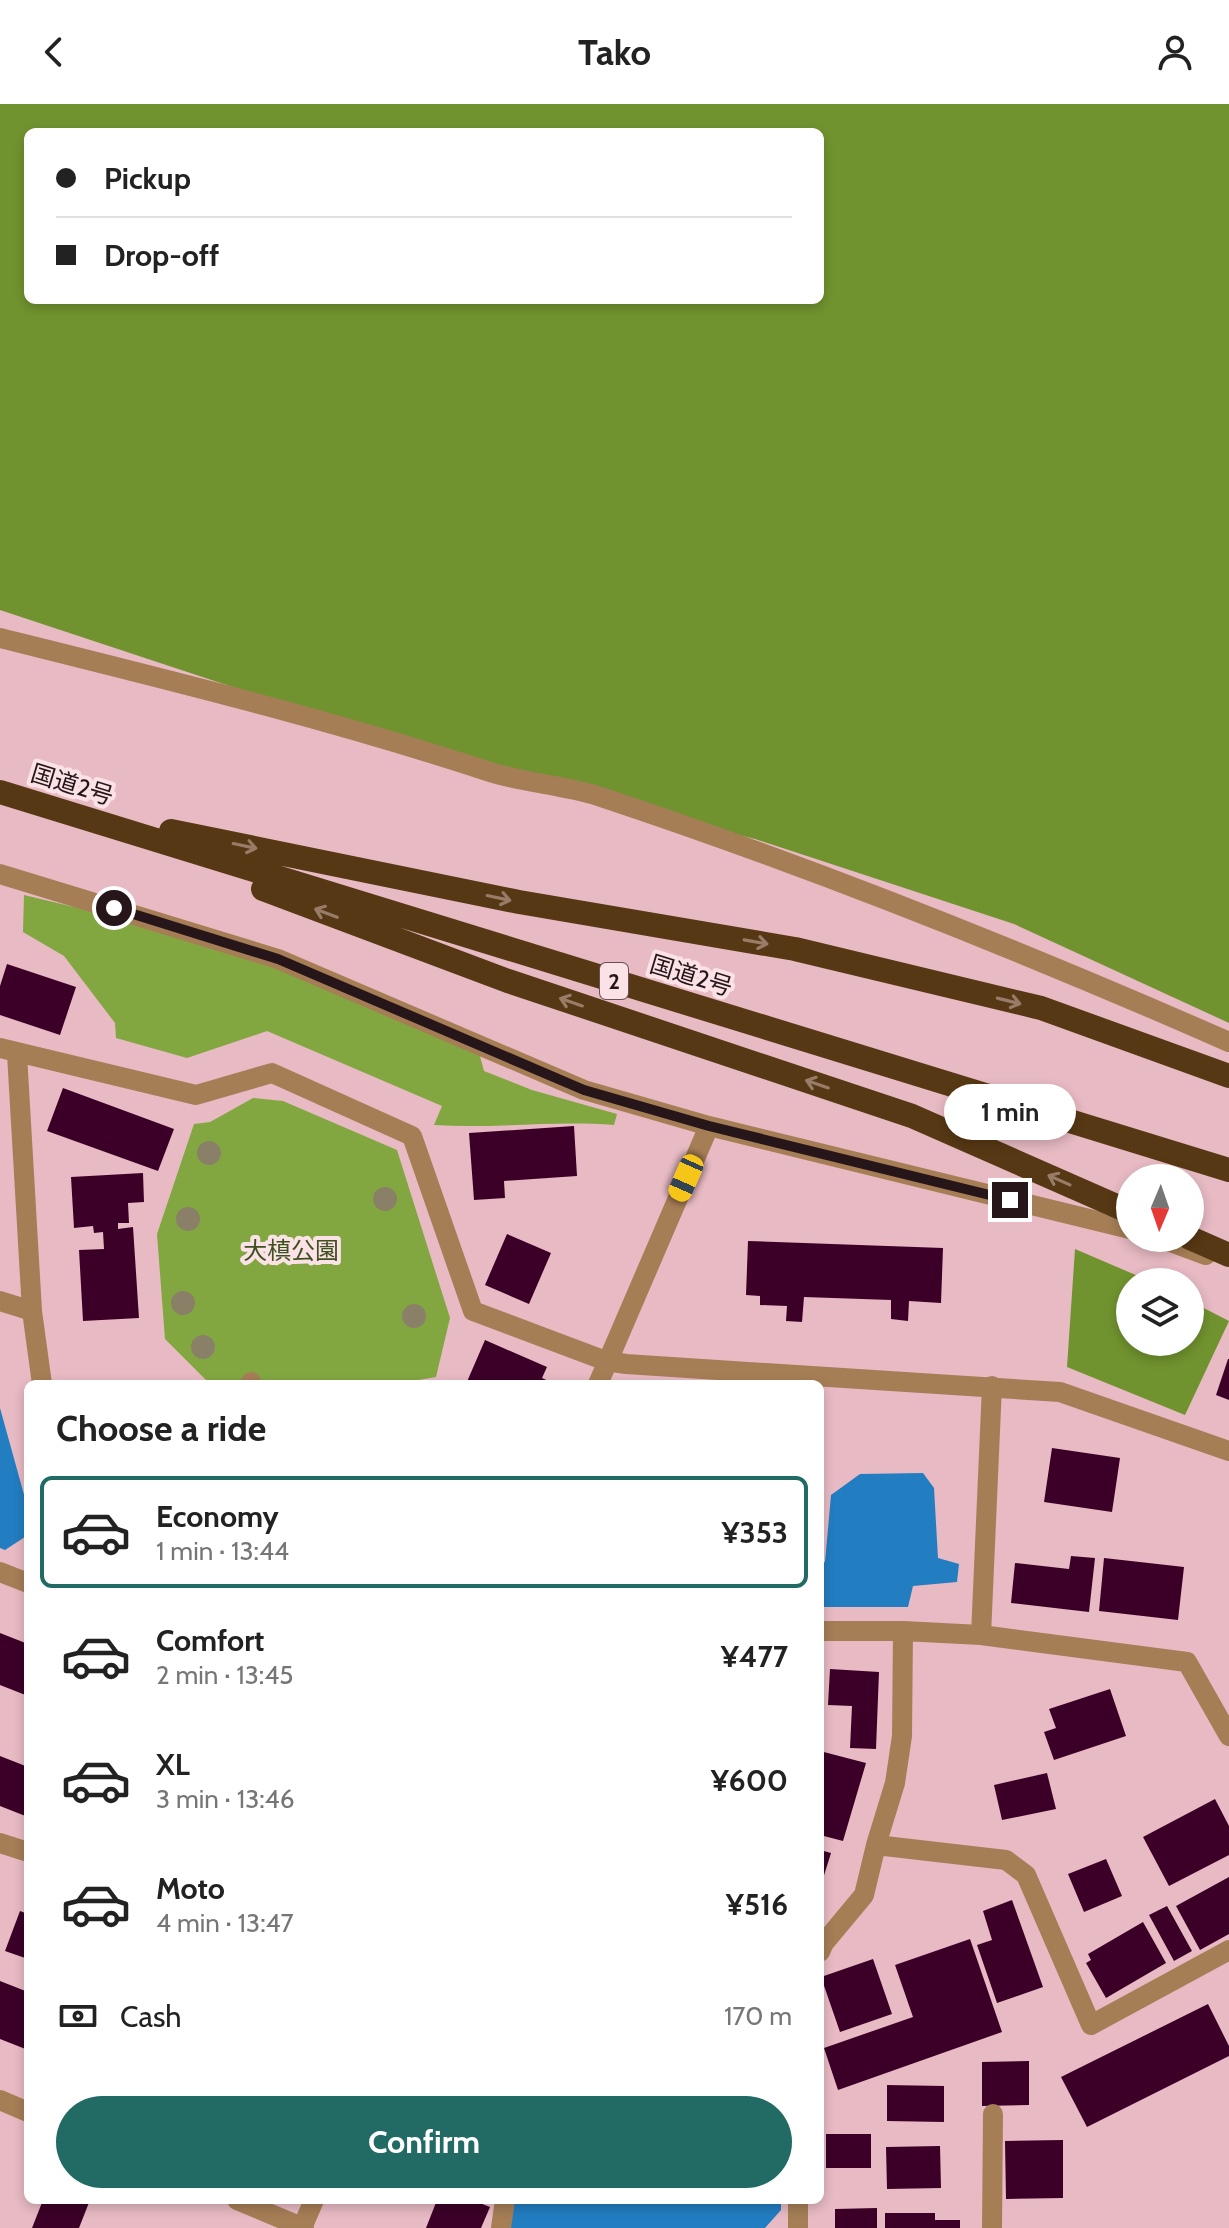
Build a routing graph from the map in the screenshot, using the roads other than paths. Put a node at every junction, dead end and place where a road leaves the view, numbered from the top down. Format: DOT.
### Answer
graph roads {
  1 [pos="0,638"];
  2 [pos="0,792"];
  3 [pos="31,802"];
  4 [pos="0,874"];
  5 [pos="1229,1042"];
  6 [pos="8,1051"];
  7 [pos="1229,1076"];
  8 [pos="709,1126"];
  9 [pos="1229,1170"];
  10 [pos="1116,1206"];
  11 [pos="1116,1226"];
  12 [pos="1204,1244"];
  13 [pos="1199,1252"];
  14 [pos="1229,1255"];
  15 [pos="1229,1263"];
  16 [pos="0,1301"];
  17 [pos="32,1311"];
  18 [pos="606,1361"];
  19 [pos="41,1380"];
  20 [pos="599,1380"];
  21 [pos="992,1386"];
  22 [pos="1229,1451"];
  23 [pos="0,1572"];
  24 [pos="24,1581"];
  25 [pos="824,1631"];
  26 [pos="903,1631"];
  27 [pos="981,1635"];
  28 [pos="1229,1736"];
  29 [pos="0,1843"];
  30 [pos="876,1845"];
  31 [pos="24,1851"];
  32 [pos="824,1943"];
  33 [pos="1229,1950"];
  34 [pos="0,2100"];
  35 [pos="24,2110"];
  36 [pos="993,2114"];
  37 [pos="246,2204"];
  38 [pos="312,2204"];
  39 [pos="504,2204"];
  40 [pos="798,2204"];
  41 [pos="303,2228"];
  42 [pos="501,2228"];
  43 [pos="798,2228"];
  44 [pos="992,2228"];
  1 -- 5 [label="street"];
  2 -- 3 [label="highway, 国道2号 / 2"];
  3 -- 7 [label="highway, one-way"];
  3 -- 9 [label="highway, 国道2号 / 2"];
  10 -- 3 [label="highway, one-way"];
  4 -- 8 [label="street"];
  6 -- 17 [label="street"];
  6 -- 18 [label="street"];
  8 -- 11 [label="street"];
  8 -- 18 [label="street"];
  12 -- 14 [label="highway"];
  13 -- 15 [label="street"];
  16 -- 17 [label="street"];
  17 -- 19 [label="street"];
  18 -- 20 [label="street"];
  18 -- 21 [label="street"];
  21 -- 22 [label="street"];
  21 -- 27 [label="street"];
  23 -- 24 [label="street"];
  25 -- 26 [label="street"];
  26 -- 27 [label="street"];
  26 -- 30 [label="street"];
  27 -- 28 [label="street"];
  29 -- 31 [label="street"];
  30 -- 32 [label="street"];
  30 -- 33 [label="street"];
  34 -- 35 [label="street"];
  36 -- 44 [label="street"];
  37 -- 41 [label="street"];
  38 -- 41 [label="street"];
  39 -- 42 [label="street"];
  40 -- 43 [label="street"];
}
